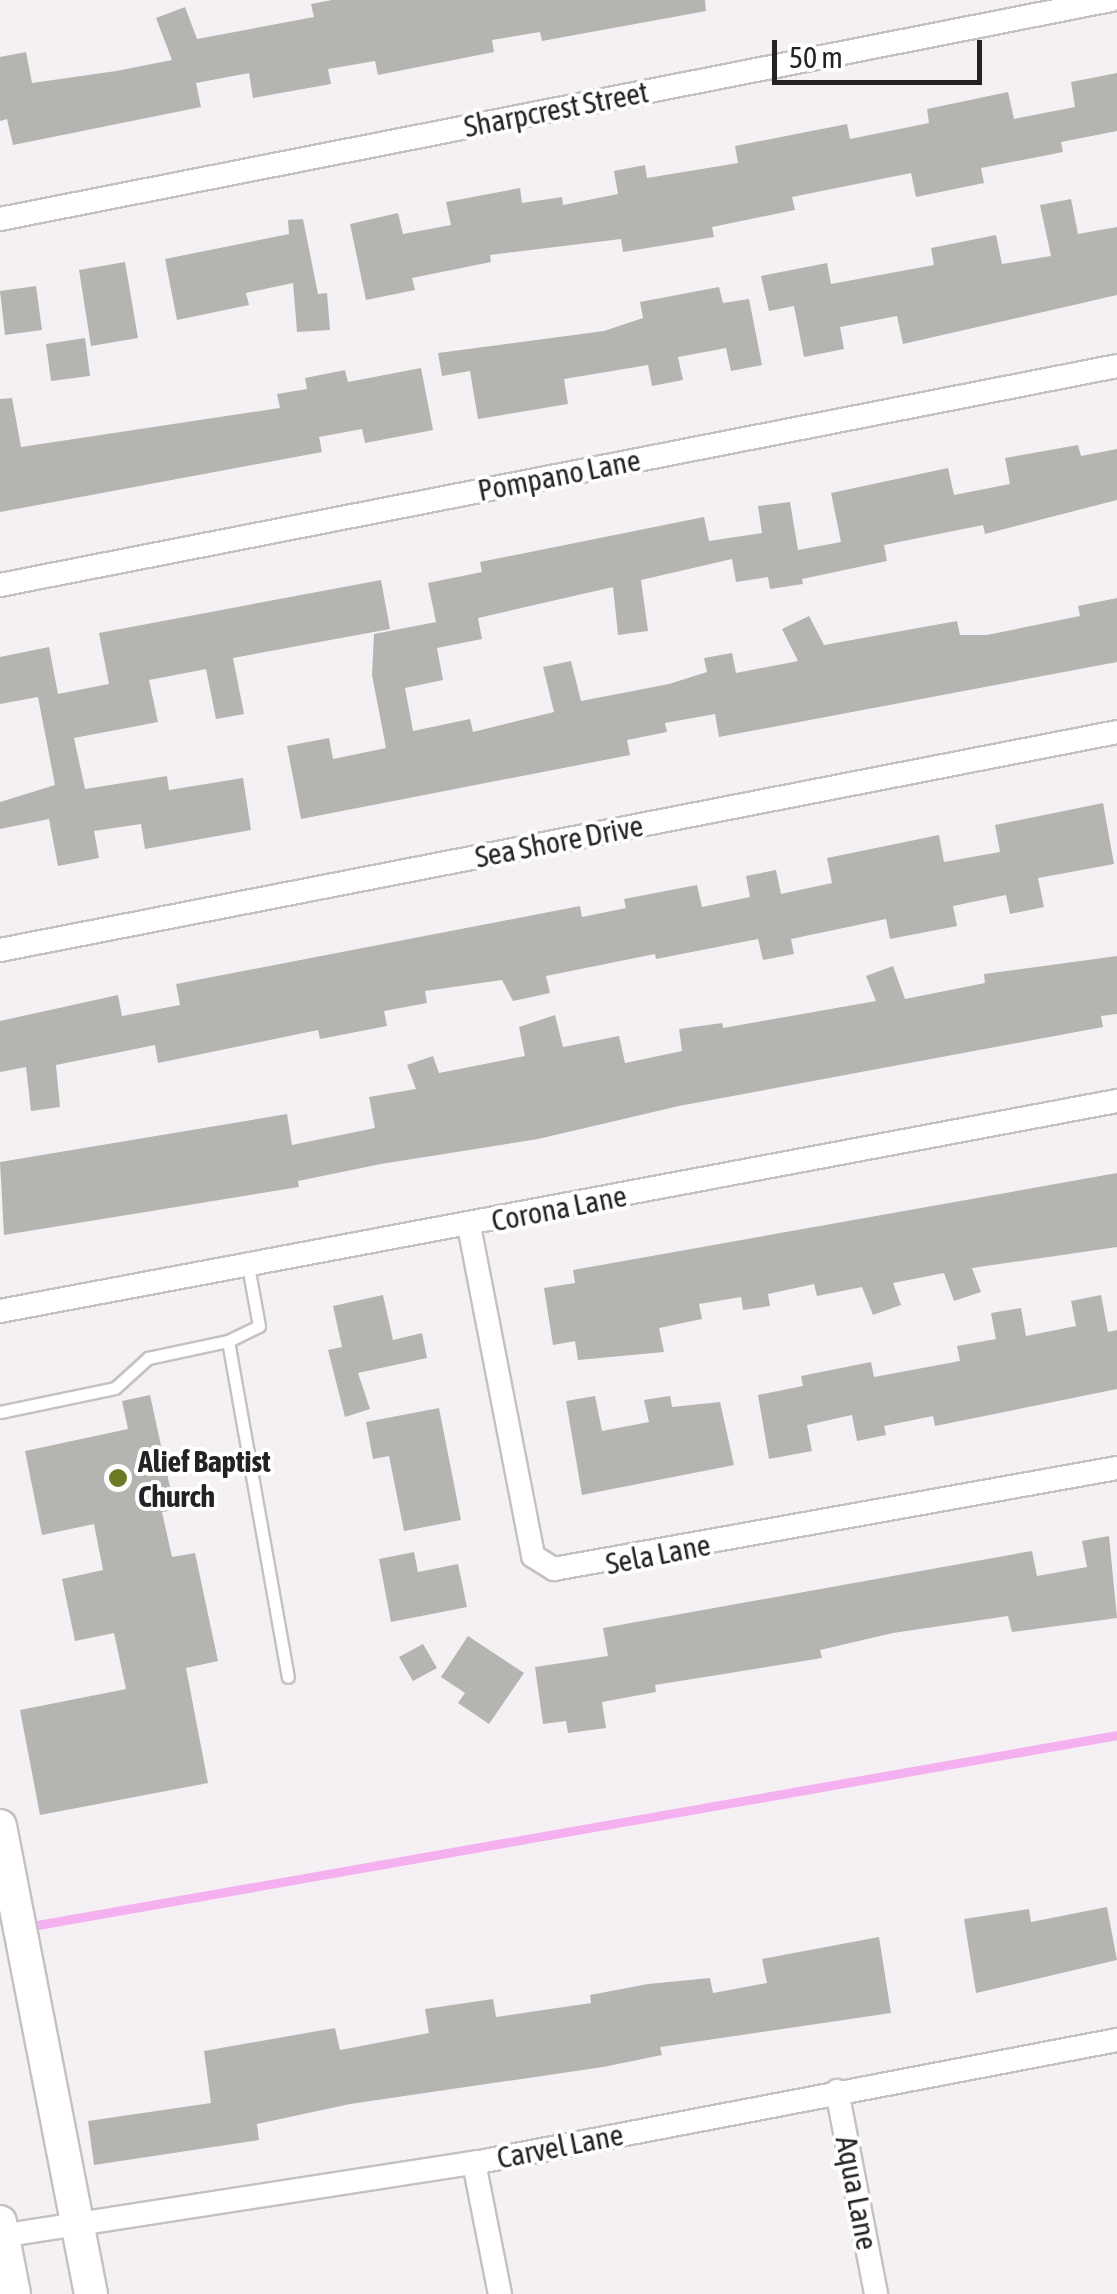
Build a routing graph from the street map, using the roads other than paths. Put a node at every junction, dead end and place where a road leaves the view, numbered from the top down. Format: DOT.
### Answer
graph roads {
  1 [pos="1111,0"];
  2 [pos="0,219"];
  3 [pos="1117,366"];
  4 [pos="0,585"];
  5 [pos="1117,732"];
  6 [pos="0,950"];
  7 [pos="1117,1101"];
  8 [pos="469,1226"];
  9 [pos="248,1266"];
  10 [pos="0,1311"];
  11 [pos="228,1341"];
  12 [pos="0,1412"];
  13 [pos="1117,1468"];
  14 [pos="288,1677"];
  15 [pos="0,1826"];
  16 [pos="1117,2040"];
  17 [pos="837,2092"];
  18 [pos="474,2163"];
  19 [pos="77,2224"];
  20 [pos="1,2231"];
  21 [pos="14,2294"];
  22 [pos="91,2294"];
  23 [pos="500,2294"];
  24 [pos="876,2294"];
  1 -- 2 [label="street, Sharpcrest Street"];
  3 -- 4 [label="street, Pompano Lane"];
  5 -- 6 [label="street, Sea Shore Drive"];
  7 -- 8 [label="street, Corona Lane"];
  8 -- 9 [label="street, Corona Lane"];
  8 -- 13 [label="street, Sela Lane"];
  9 -- 10 [label="street, Corona Lane"];
  9 -- 11 [label="lane"];
  11 -- 12 [label="lane"];
  11 -- 14 [label="lane"];
  15 -- 19 [label="main road"];
  16 -- 17 [label="street, Carvel Lane"];
  17 -- 18 [label="street, Carvel Lane"];
  17 -- 24 [label="street, Aqua Lane"];
  18 -- 19 [label="street, Carvel Lane"];
  18 -- 23 [label="street"];
  19 -- 20 [label="street, Carvel Lane"];
  19 -- 22 [label="main road"];
  20 -- 21 [label="main road"];
}
